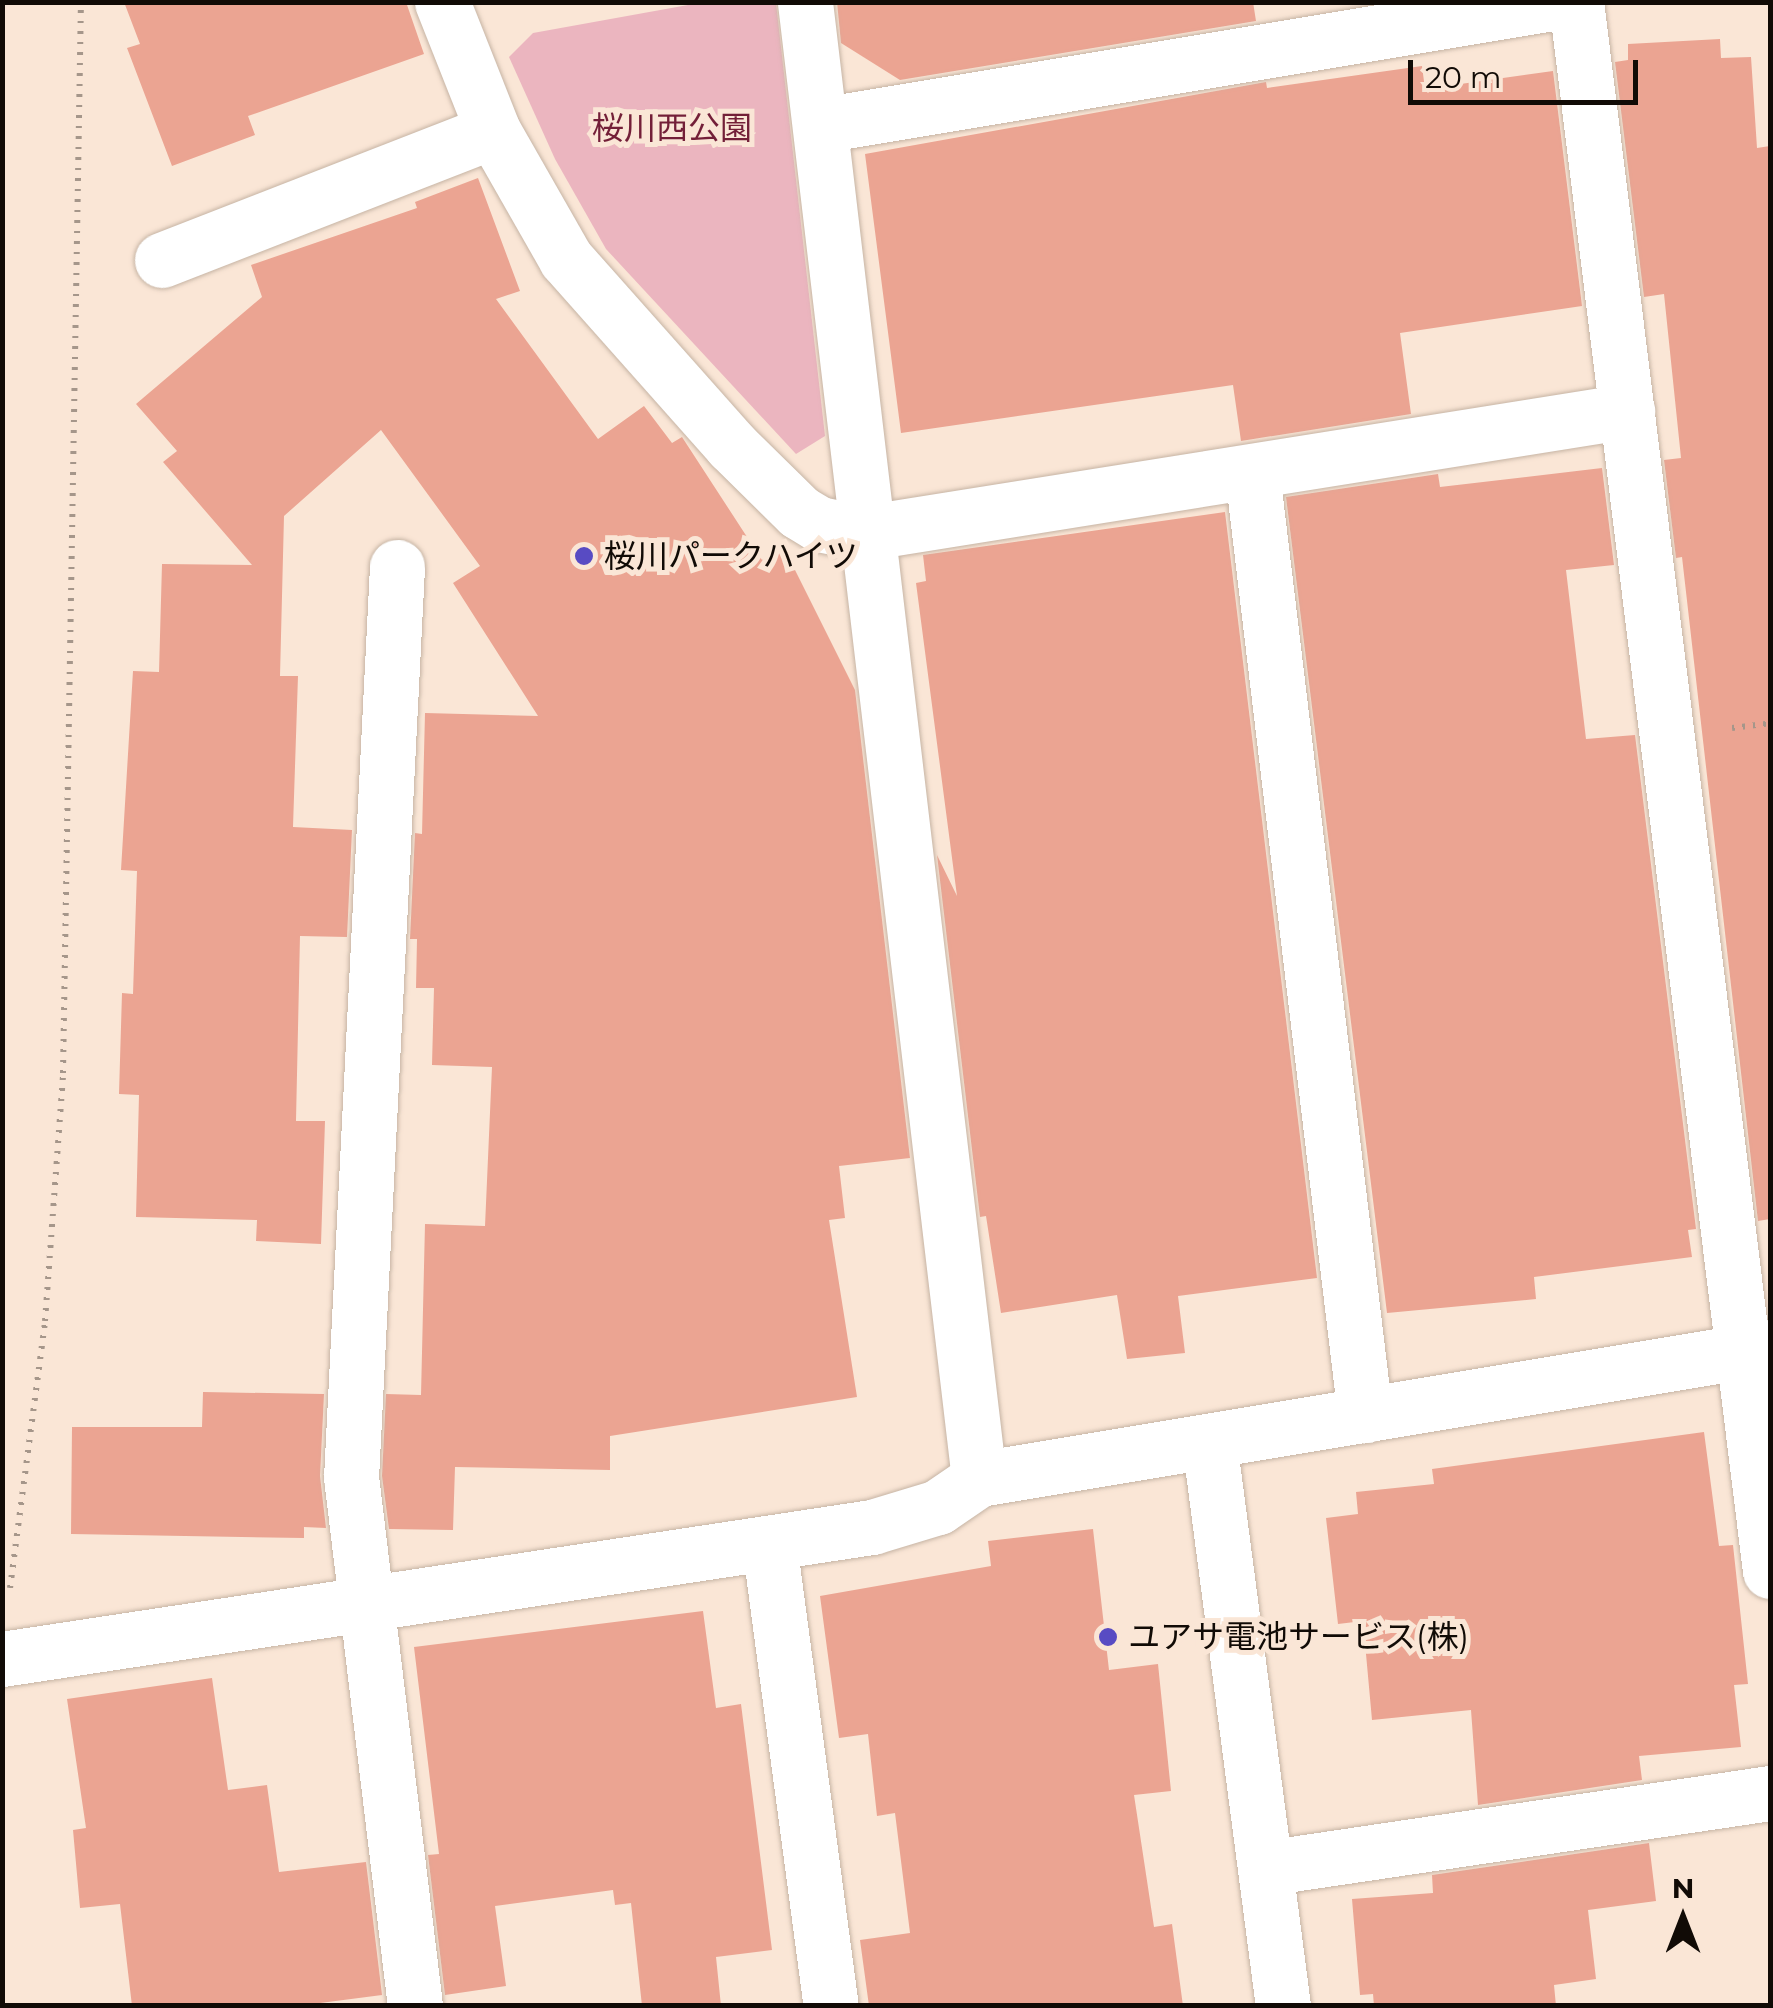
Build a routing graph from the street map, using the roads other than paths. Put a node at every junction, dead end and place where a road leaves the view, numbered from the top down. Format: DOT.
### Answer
graph roads {
  1 [pos="442,2"];
  2 [pos="805,2"];
  3 [pos="1558,2"];
  4 [pos="1576,2"];
  5 [pos="821,125"];
  6 [pos="492,131"];
  7 [pos="162,260"];
  8 [pos="1626,411"];
  9 [pos="1252,473"];
  10 [pos="863,533"];
  11 [pos="397,567"];
  12 [pos="1756,1349"];
  13 [pos="1365,1415"];
  14 [pos="1209,1441"];
  15 [pos="980,1479"];
  16 [pos="768,1543"];
  17 [pos="1770,1571"];
  18 [pos="364,1602"];
  19 [pos="2,1659"];
  20 [pos="1770,1793"];
  21 [pos="1265,1868"];
  22 [pos="415,2006"];
  23 [pos="832,2006"];
  24 [pos="1283,2006"];
  1 -- 6 [label="street"];
  2 -- 5 [label="street"];
  3 -- 5 [label="street"];
  4 -- 8 [label="street"];
  5 -- 10 [label="street"];
  6 -- 7 [label="street"];
  6 -- 10 [label="street"];
  8 -- 9 [label="street"];
  8 -- 12 [label="street"];
  9 -- 10 [label="street"];
  9 -- 13 [label="street"];
  10 -- 15 [label="street"];
  11 -- 18 [label="street"];
  12 -- 13 [label="street"];
  12 -- 17 [label="street"];
  13 -- 14 [label="street"];
  14 -- 15 [label="street"];
  14 -- 21 [label="street"];
  15 -- 16 [label="street"];
  16 -- 18 [label="street"];
  16 -- 23 [label="street"];
  18 -- 19 [label="street"];
  18 -- 22 [label="street"];
  20 -- 21 [label="street"];
  21 -- 24 [label="street"];
}
